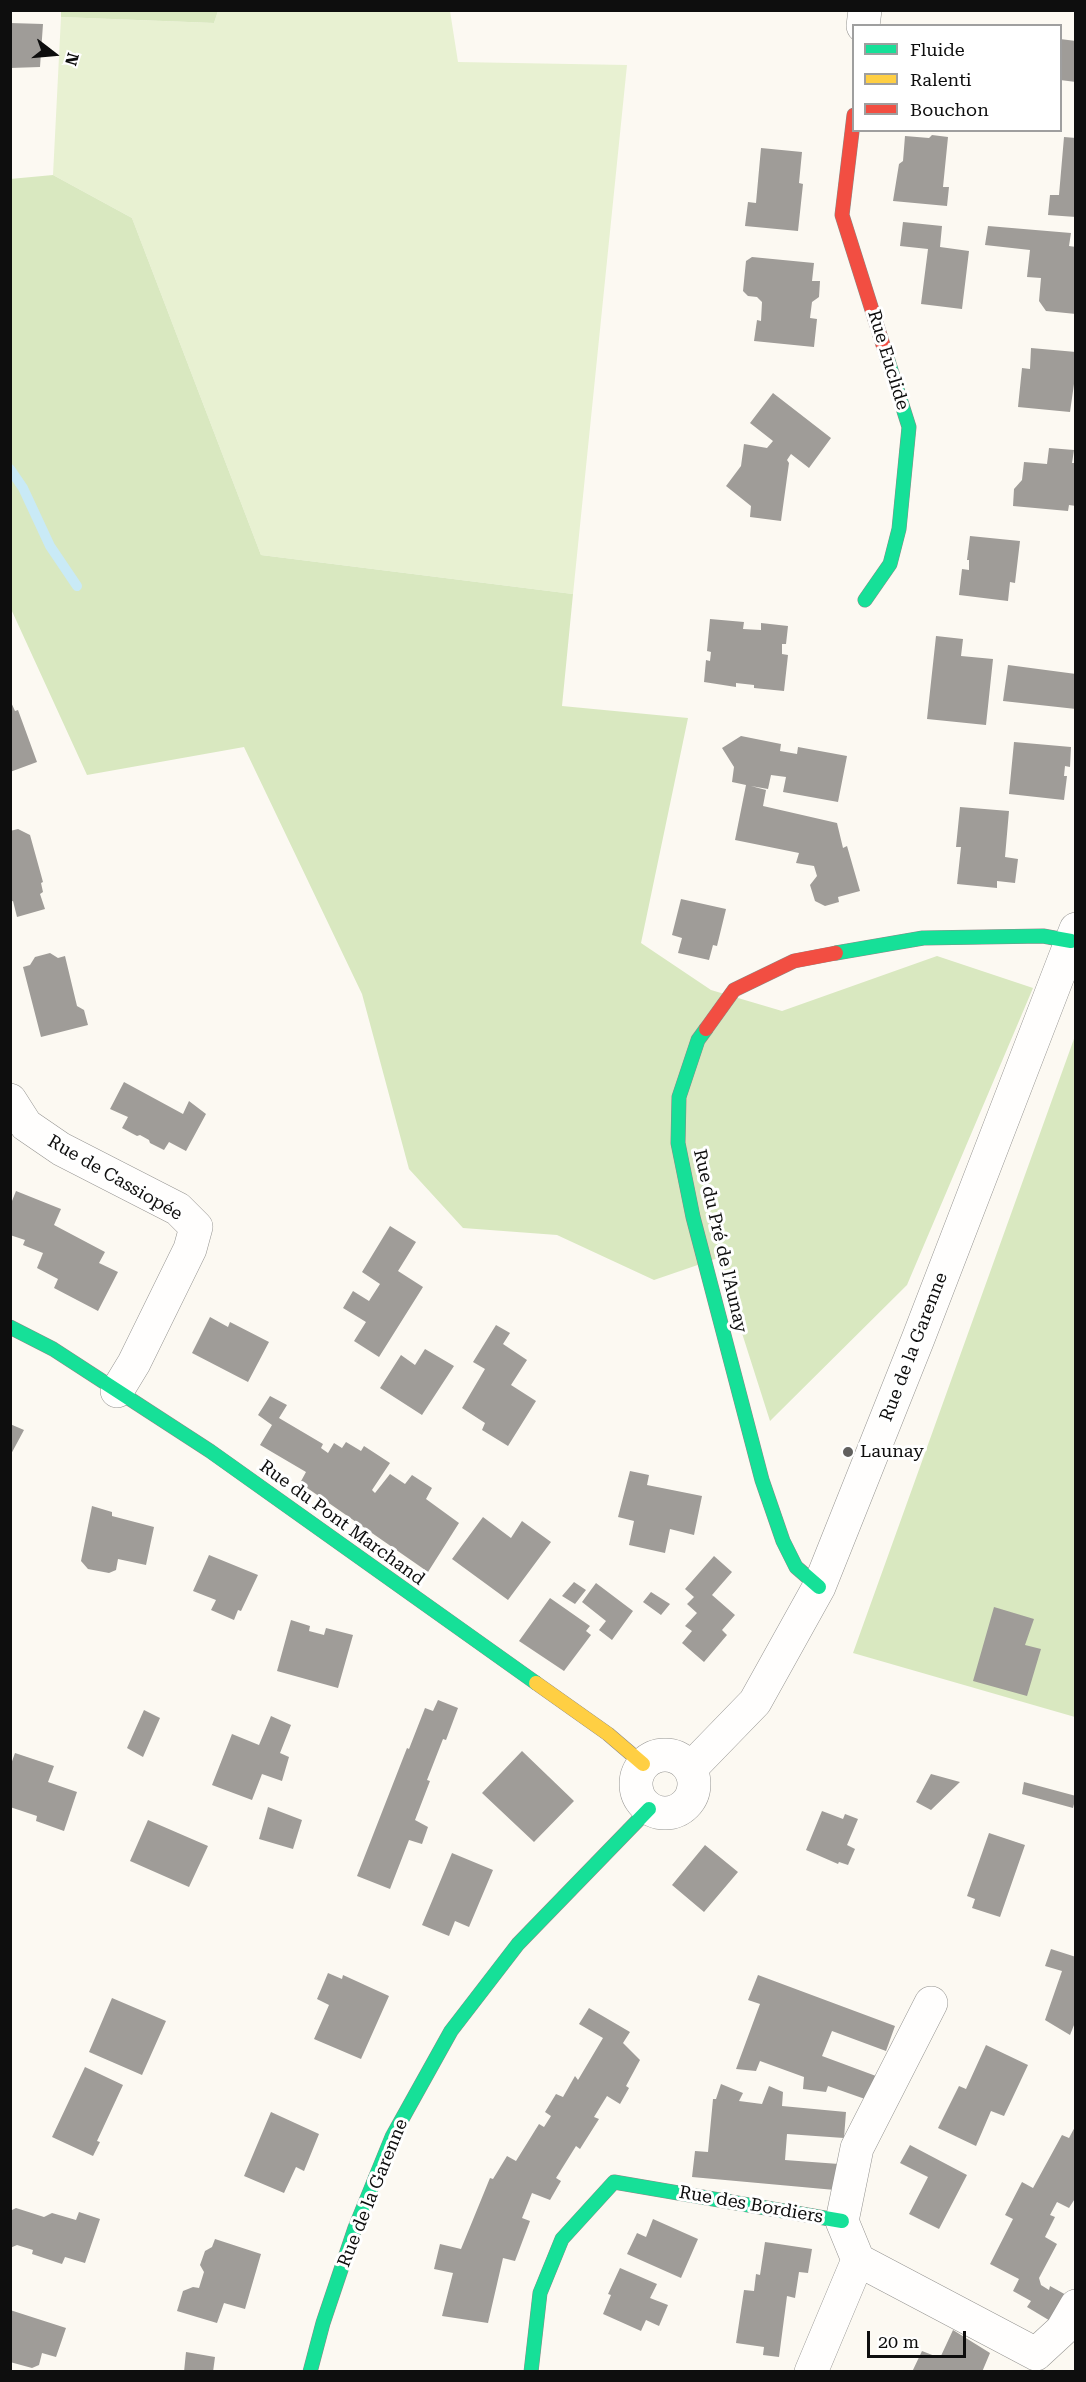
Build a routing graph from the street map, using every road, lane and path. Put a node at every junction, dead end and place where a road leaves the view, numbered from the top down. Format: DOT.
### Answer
graph roads {
  1 [pos="852,132"];
  2 [pos="864,600"];
  3 [pos="1073,935"];
  4 [pos="10,1100"];
  5 [pos="10,1327"];
  6 [pos="117,1391"];
  7 [pos="819,1587"];
  8 [pos="643,1764"];
  9 [pos="690,1769"];
  10 [pos="649,1809"];
  11 [pos="930,2004"];
  12 [pos="842,2221"];
  13 [pos="858,2260"];
  14 [pos="1076,2306"];
  15 [pos="1034,2363"];
  16 [pos="310,2372"];
  17 [pos="531,2372"];
  18 [pos="811,2372"];
  1 -- 2 [label="street, Rue Euclide"];
  3 -- 7 [label="street, Rue de la Garenne"];
  3 -- 7 [label="street, Rue du Pré de l'Aunay"];
  4 -- 6 [label="street, Rue de Cassiopée"];
  5 -- 6 [label="street, Rue du Pont Marchand"];
  6 -- 8 [label="street, Rue du Pont Marchand"];
  7 -- 9 [label="street, Rue de la Garenne"];
  8 -- 9 [label="street"];
  8 -- 10 [label="street"];
  9 -- 10 [label="street"];
  10 -- 16 [label="street, Rue de la Garenne"];
  11 -- 12 [label="street"];
  12 -- 13 [label="street, Rue des Bordiers"];
  12 -- 17 [label="street, Rue des Bordiers"];
  13 -- 15 [label="street"];
  13 -- 18 [label="street"];
  14 -- 15 [label="street"];
}
